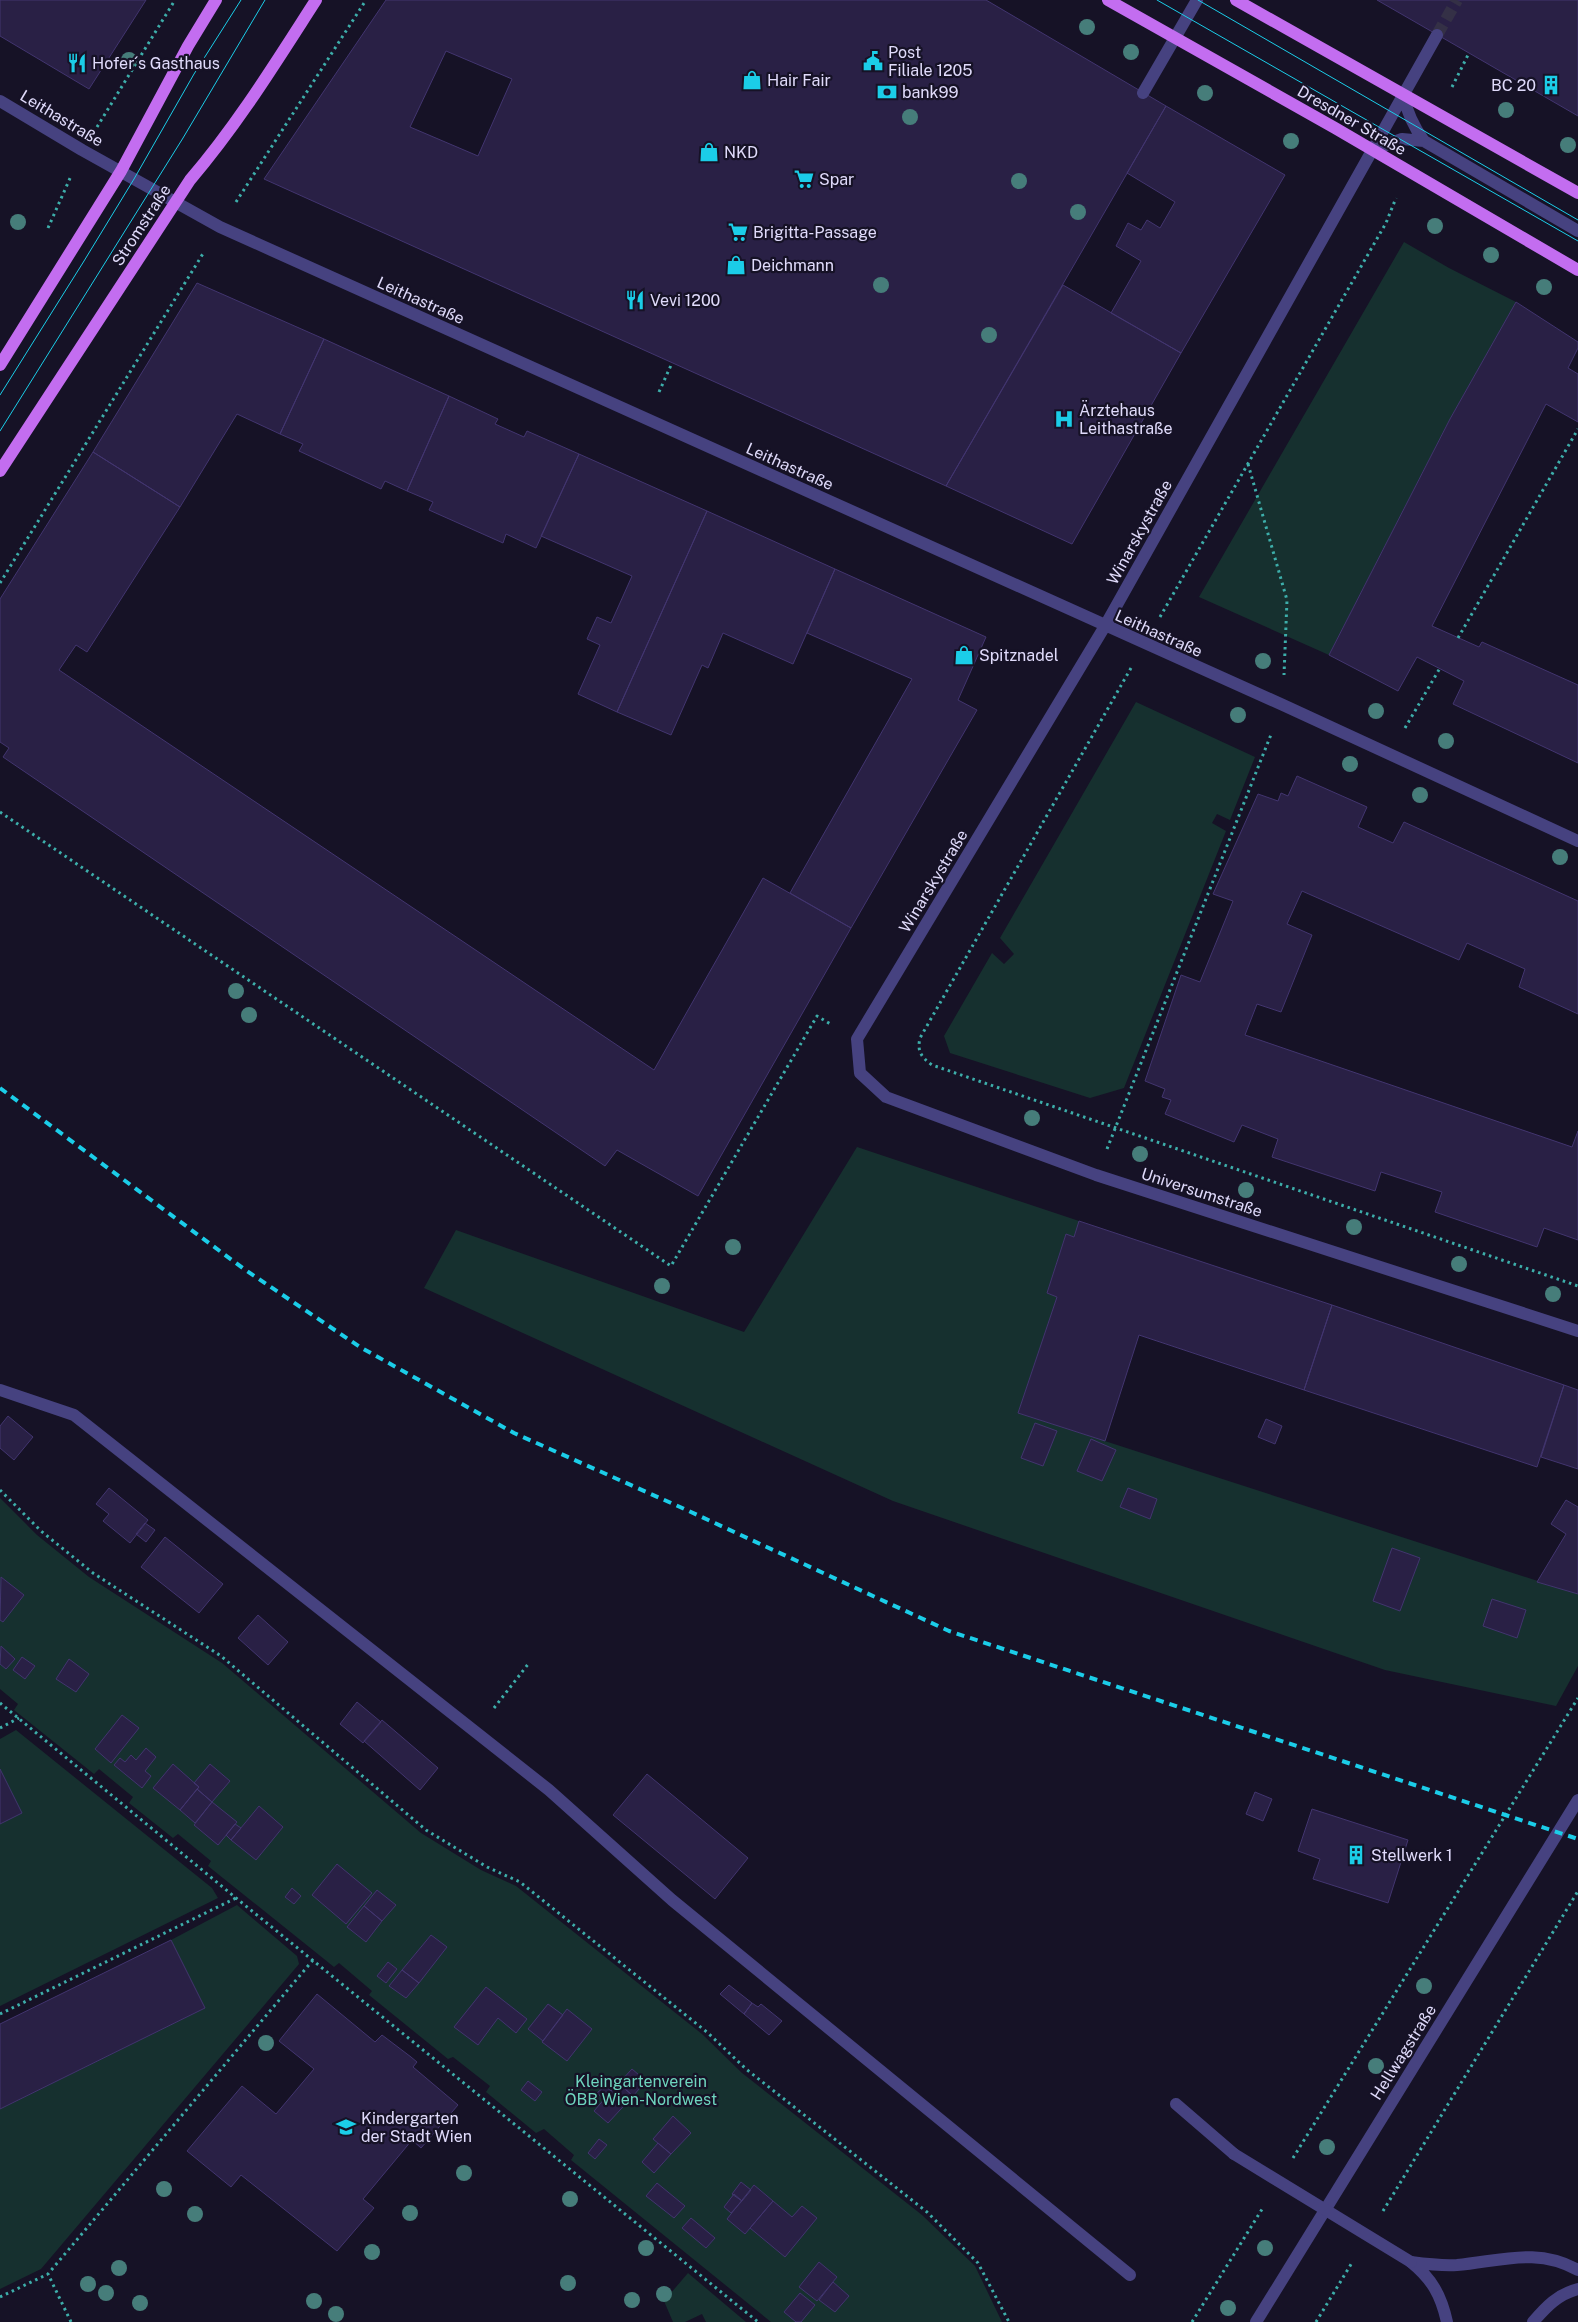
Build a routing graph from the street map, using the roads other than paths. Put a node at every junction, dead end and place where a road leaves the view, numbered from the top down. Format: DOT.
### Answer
graph roads {
  1 [pos="216,0"];
  2 [pos="316,0"];
  3 [pos="1108,0"];
  4 [pos="1198,0"];
  5 [pos="1236,0"];
  6 [pos="1437,35"];
  7 [pos="1175,38"];
  8 [pos="1143,93"];
  9 [pos="1403,94"];
  10 [pos="0,101"];
  11 [pos="1424,141"];
  12 [pos="1372,150"];
  13 [pos="121,171"];
  14 [pos="1578,193"];
  15 [pos="175,202"];
  16 [pos="1578,231"];
  17 [pos="1578,270"];
  18 [pos="0,365"];
  19 [pos="0,471"];
  20 [pos="1105,626"];
  21 [pos="1578,841"];
  22 [pos="857,1039"];
  23 [pos="1578,1331"];
  24 [pos="0,1390"];
  25 [pos="1578,1800"];
  26 [pos="1176,2104"];
  27 [pos="1411,2262"];
  28 [pos="1578,2270"];
  29 [pos="1130,2275"];
  30 [pos="1578,2289"];
  31 [pos="1256,2322"];
  32 [pos="1447,2322"];
  33 [pos="1533,2322"];
  1 -- 13 [label="main road"];
  2 -- 15 [label="main road, Stromstraße"];
  3 -- 7 [label="main road, Dresdner Straße"];
  4 -- 7 [label="street"];
  5 -- 9 [label="main road"];
  6 -- 9 [label="street, Winarskystraße"];
  7 -- 8 [label="street"];
  7 -- 12 [label="main road, Dresdner Straße"];
  9 -- 11 [label="street"];
  9 -- 12 [label="street, Winarskystraße"];
  9 -- 14 [label="main road"];
  10 -- 13 [label="street, Leithastraße"];
  11 -- 12 [label="street"];
  11 -- 16 [label="street, Dresdner Straße"];
  12 -- 17 [label="main road, Dresdner Straße"];
  12 -- 20 [label="street, Winarskystraße"];
  13 -- 15 [label="street, Leithastraße"];
  13 -- 18 [label="main road"];
  15 -- 19 [label="main road, Stromstraße"];
  15 -- 20 [label="street, Leithastraße"];
  20 -- 21 [label="street, Leithastraße"];
  20 -- 22 [label="street, Winarskystraße"];
  22 -- 23 [label="street, Universumstraße"];
  24 -- 29 [label="street"];
  25 -- 31 [label="street, Hellwagstraße"];
  26 -- 27 [label="street, bridge"];
  27 -- 28 [label="street"];
  27 -- 32 [label="street"];
  30 -- 33 [label="street"];
}
